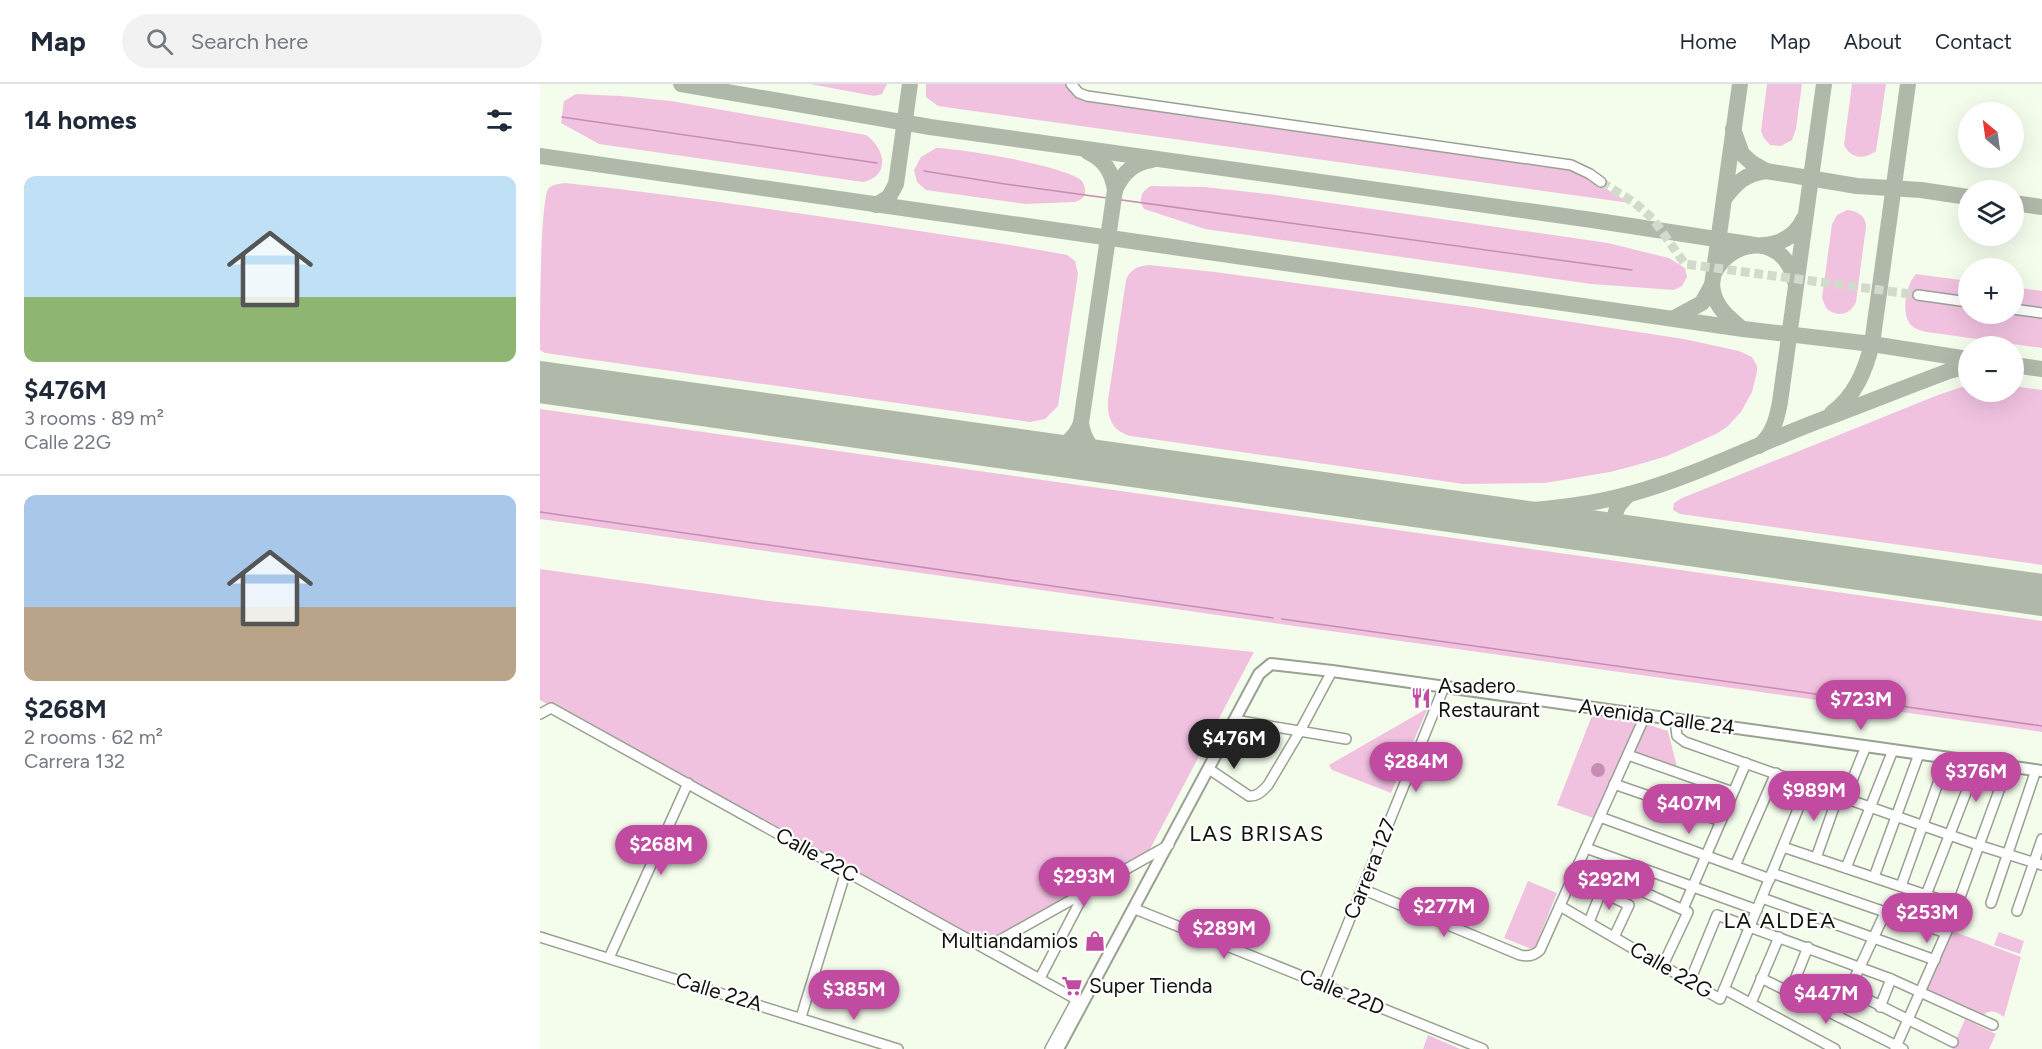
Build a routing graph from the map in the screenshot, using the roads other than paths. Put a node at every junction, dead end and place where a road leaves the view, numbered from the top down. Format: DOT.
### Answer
graph roads {
  1 [pos="1071,84"];
  2 [pos="1601,182"];
  3 [pos="1918,295"];
  4 [pos="1958,301"];
  5 [pos="2024,311"];
  6 [pos="2042,313"];
  7 [pos="1332,671"];
  8 [pos="1444,687"];
  9 [pos="540,714"];
  10 [pos="1645,716"];
  11 [pos="1235,720"];
  12 [pos="1675,720"];
  13 [pos="1300,731"];
  14 [pos="1346,739"];
  15 [pos="1866,747"];
  16 [pos="1893,750"];
  17 [pos="1919,754"];
  18 [pos="1628,755"];
  19 [pos="1947,758"];
  20 [pos="1978,762"];
  21 [pos="1746,763"];
  22 [pos="2008,766"];
  23 [pos="1209,769"];
  24 [pos="2039,771"];
  25 [pos="1776,773"];
  26 [pos="688,783"];
  27 [pos="1614,784"];
  28 [pos="1808,785"];
  29 [pos="1733,792"];
  30 [pos="1842,797"];
  31 [pos="1871,807"];
  32 [pos="1896,816"];
  33 [pos="1600,817"];
  34 [pos="1721,821"];
  35 [pos="1923,825"];
  36 [pos="1950,835"];
  37 [pos="2042,839"];
  38 [pos="1978,844"];
  39 [pos="1168,845"];
  40 [pos="1783,846"];
  41 [pos="1586,848"];
  42 [pos="2007,854"];
  43 [pos="1706,856"];
  44 [pos="1816,858"];
  45 [pos="1579,863"];
  46 [pos="2038,863"];
  47 [pos="1735,866"];
  48 [pos="1846,868"];
  49 [pos="846,871"];
  50 [pos="1771,876"];
  51 [pos="1874,877"];
  52 [pos="1901,886"];
  53 [pos="1693,887"];
  54 [pos="1362,889"];
  55 [pos="1085,892"];
  56 [pos="1926,895"];
  57 [pos="1762,898"];
  58 [pos="1991,903"];
  59 [pos="1956,905"];
  60 [pos="1560,906"];
  61 [pos="1135,909"];
  62 [pos="1686,910"];
  63 [pos="1757,910"];
  64 [pos="2017,911"];
  65 [pos="1885,913"];
  66 [pos="1589,922"];
  67 [pos="1750,927"];
  68 [pos="1946,933"];
  69 [pos="540,937"];
  70 [pos="1614,937"];
  71 [pos="1779,937"];
  72 [pos="1874,938"];
  73 [pos="1808,947"];
  74 [pos="986,948"];
  75 [pos="609,958"];
  76 [pos="1935,960"];
  77 [pos="1663,965"];
  78 [pos="1860,968"];
  79 [pos="1040,978"];
  80 [pos="1761,978"];
  81 [pos="1891,979"];
  82 [pos="1690,981"];
  83 [pos="1323,985"];
  84 [pos="1724,989"];
  85 [pos="1849,990"];
  86 [pos="1790,992"];
  87 [pos="1919,993"];
  88 [pos="1080,1001"];
  89 [pos="1751,1003"];
  90 [pos="1880,1007"];
  91 [pos="1837,1016"];
  92 [pos="801,1017"];
  93 [pos="1907,1020"];
  94 [pos="1993,1025"];
  95 [pos="1953,1042"];
  96 [pos="1898,1048"];
  97 [pos="898,1049"];
  98 [pos="1050,1049"];
  99 [pos="1058,1049"];
  100 [pos="1483,1049"];
  101 [pos="1835,1049"];
  1 -- 2 [label="street"];
  3 -- 4 [label="street"];
  5 -- 6 [label="street"];
  7 -- 8 [label="main road, Avenida Calle 24"];
  7 -- 11 [label="main road, Avenida Calle 24"];
  7 -- 13 [label="street"];
  8 -- 10 [label="main road, Avenida Calle 24"];
  8 -- 54 [label="street, Carrera 127"];
  9 -- 26 [label="street, Calle 22C"];
  10 -- 12 [label="main road, Avenida Calle 24"];
  10 -- 18 [label="street"];
  11 -- 13 [label="street"];
  11 -- 23 [label="main road"];
  12 -- 15 [label="main road, Avenida Calle 24"];
  12 -- 21 [label="street"];
  13 -- 14 [label="street"];
  13 -- 23 [label="street"];
  15 -- 16 [label="main road, Avenida Calle 24"];
  15 -- 30 [label="street"];
  16 -- 17 [label="main road, Avenida Calle 24"];
  16 -- 31 [label="street"];
  17 -- 19 [label="main road, Avenida Calle 24"];
  17 -- 32 [label="street"];
  18 -- 27 [label="street"];
  18 -- 29 [label="street"];
  19 -- 20 [label="main road, Avenida Calle 24"];
  19 -- 35 [label="street"];
  20 -- 22 [label="main road, Avenida Calle 24"];
  20 -- 36 [label="street"];
  21 -- 25 [label="street"];
  21 -- 29 [label="street"];
  22 -- 24 [label="main road, Avenida Calle 24"];
  22 -- 38 [label="street"];
  23 -- 39 [label="main road"];
  24 -- 42 [label="street"];
  25 -- 28 [label="street"];
  25 -- 47 [label="street"];
  26 -- 49 [label="street, Calle 22C"];
  26 -- 75 [label="street"];
  27 -- 33 [label="street"];
  27 -- 34 [label="street"];
  28 -- 30 [label="street"];
  28 -- 40 [label="street"];
  29 -- 34 [label="street"];
  30 -- 31 [label="street"];
  30 -- 44 [label="street"];
  31 -- 32 [label="street"];
  31 -- 48 [label="street"];
  32 -- 35 [label="street"];
  32 -- 51 [label="street"];
  33 -- 41 [label="street"];
  33 -- 43 [label="street"];
  34 -- 43 [label="street"];
  35 -- 36 [label="street"];
  35 -- 52 [label="street"];
  36 -- 38 [label="street"];
  36 -- 56 [label="street"];
  37 -- 46 [label="street"];
  38 -- 42 [label="street"];
  38 -- 59 [label="street"];
  39 -- 55 [label="street"];
  39 -- 61 [label="main road"];
  40 -- 44 [label="street"];
  40 -- 50 [label="street"];
  41 -- 45 [label="street"];
  41 -- 53 [label="street"];
  42 -- 46 [label="street"];
  42 -- 58 [label="street"];
  43 -- 47 [label="street"];
  43 -- 53 [label="street"];
  44 -- 48 [label="street"];
  45 -- 60 [label="street"];
  45 -- 62 [label="street"];
  46 -- 64 [label="street"];
  47 -- 50 [label="street"];
  48 -- 51 [label="street"];
  49 -- 74 [label="street, Calle 22C"];
  49 -- 92 [label="street"];
  50 -- 57 [label="street"];
  50 -- 65 [label="street"];
  51 -- 52 [label="street"];
  52 -- 56 [label="street"];
  53 -- 62 [label="street"];
  53 -- 63 [label="street"];
  54 -- 60 [label="street"];
  54 -- 83 [label="street, Carrera 127"];
  55 -- 74 [label="street"];
  55 -- 79 [label="street"];
  56 -- 59 [label="street"];
  57 -- 63 [label="street"];
  57 -- 72 [label="street"];
  59 -- 68 [label="street"];
  60 -- 66 [label="street, Calle 22G"];
  61 -- 83 [label="street, Calle 22D"];
  61 -- 88 [label="main road"];
  62 -- 77 [label="street"];
  63 -- 67 [label="street"];
  65 -- 68 [label="street"];
  65 -- 72 [label="street"];
  66 -- 70 [label="street, Calle 22G"];
  66 -- 70 [label="street"];
  67 -- 71 [label="street"];
  67 -- 82 [label="street"];
  67 -- 84 [label="street"];
  68 -- 76 [label="street"];
  69 -- 75 [label="street, Calle 22A"];
  70 -- 77 [label="street, Calle 22G"];
  71 -- 73 [label="street"];
  71 -- 80 [label="street"];
  72 -- 76 [label="street"];
  72 -- 78 [label="street"];
  73 -- 78 [label="street"];
  73 -- 86 [label="street"];
  74 -- 79 [label="street, Calle 22C"];
  75 -- 92 [label="street, Calle 22A"];
  76 -- 87 [label="street"];
  77 -- 82 [label="street, Calle 22G"];
  78 -- 81 [label="street"];
  78 -- 85 [label="street"];
  79 -- 88 [label="street, Calle 22C"];
  80 -- 86 [label="street"];
  80 -- 89 [label="street"];
  81 -- 87 [label="street"];
  81 -- 90 [label="street"];
  82 -- 84 [label="street, Calle 22G"];
  83 -- 100 [label="street, Calle 22D"];
  84 -- 89 [label="street"];
  85 -- 90 [label="street"];
  85 -- 91 [label="street"];
  86 -- 91 [label="street"];
  87 -- 93 [label="street"];
  87 -- 94 [label="street"];
  88 -- 98 [label="street"];
  88 -- 99 [label="main road"];
  89 -- 101 [label="street"];
  90 -- 93 [label="street"];
  91 -- 96 [label="street"];
  92 -- 97 [label="street, Calle 22A"];
  93 -- 95 [label="street"];
  93 -- 96 [label="street"];
}
